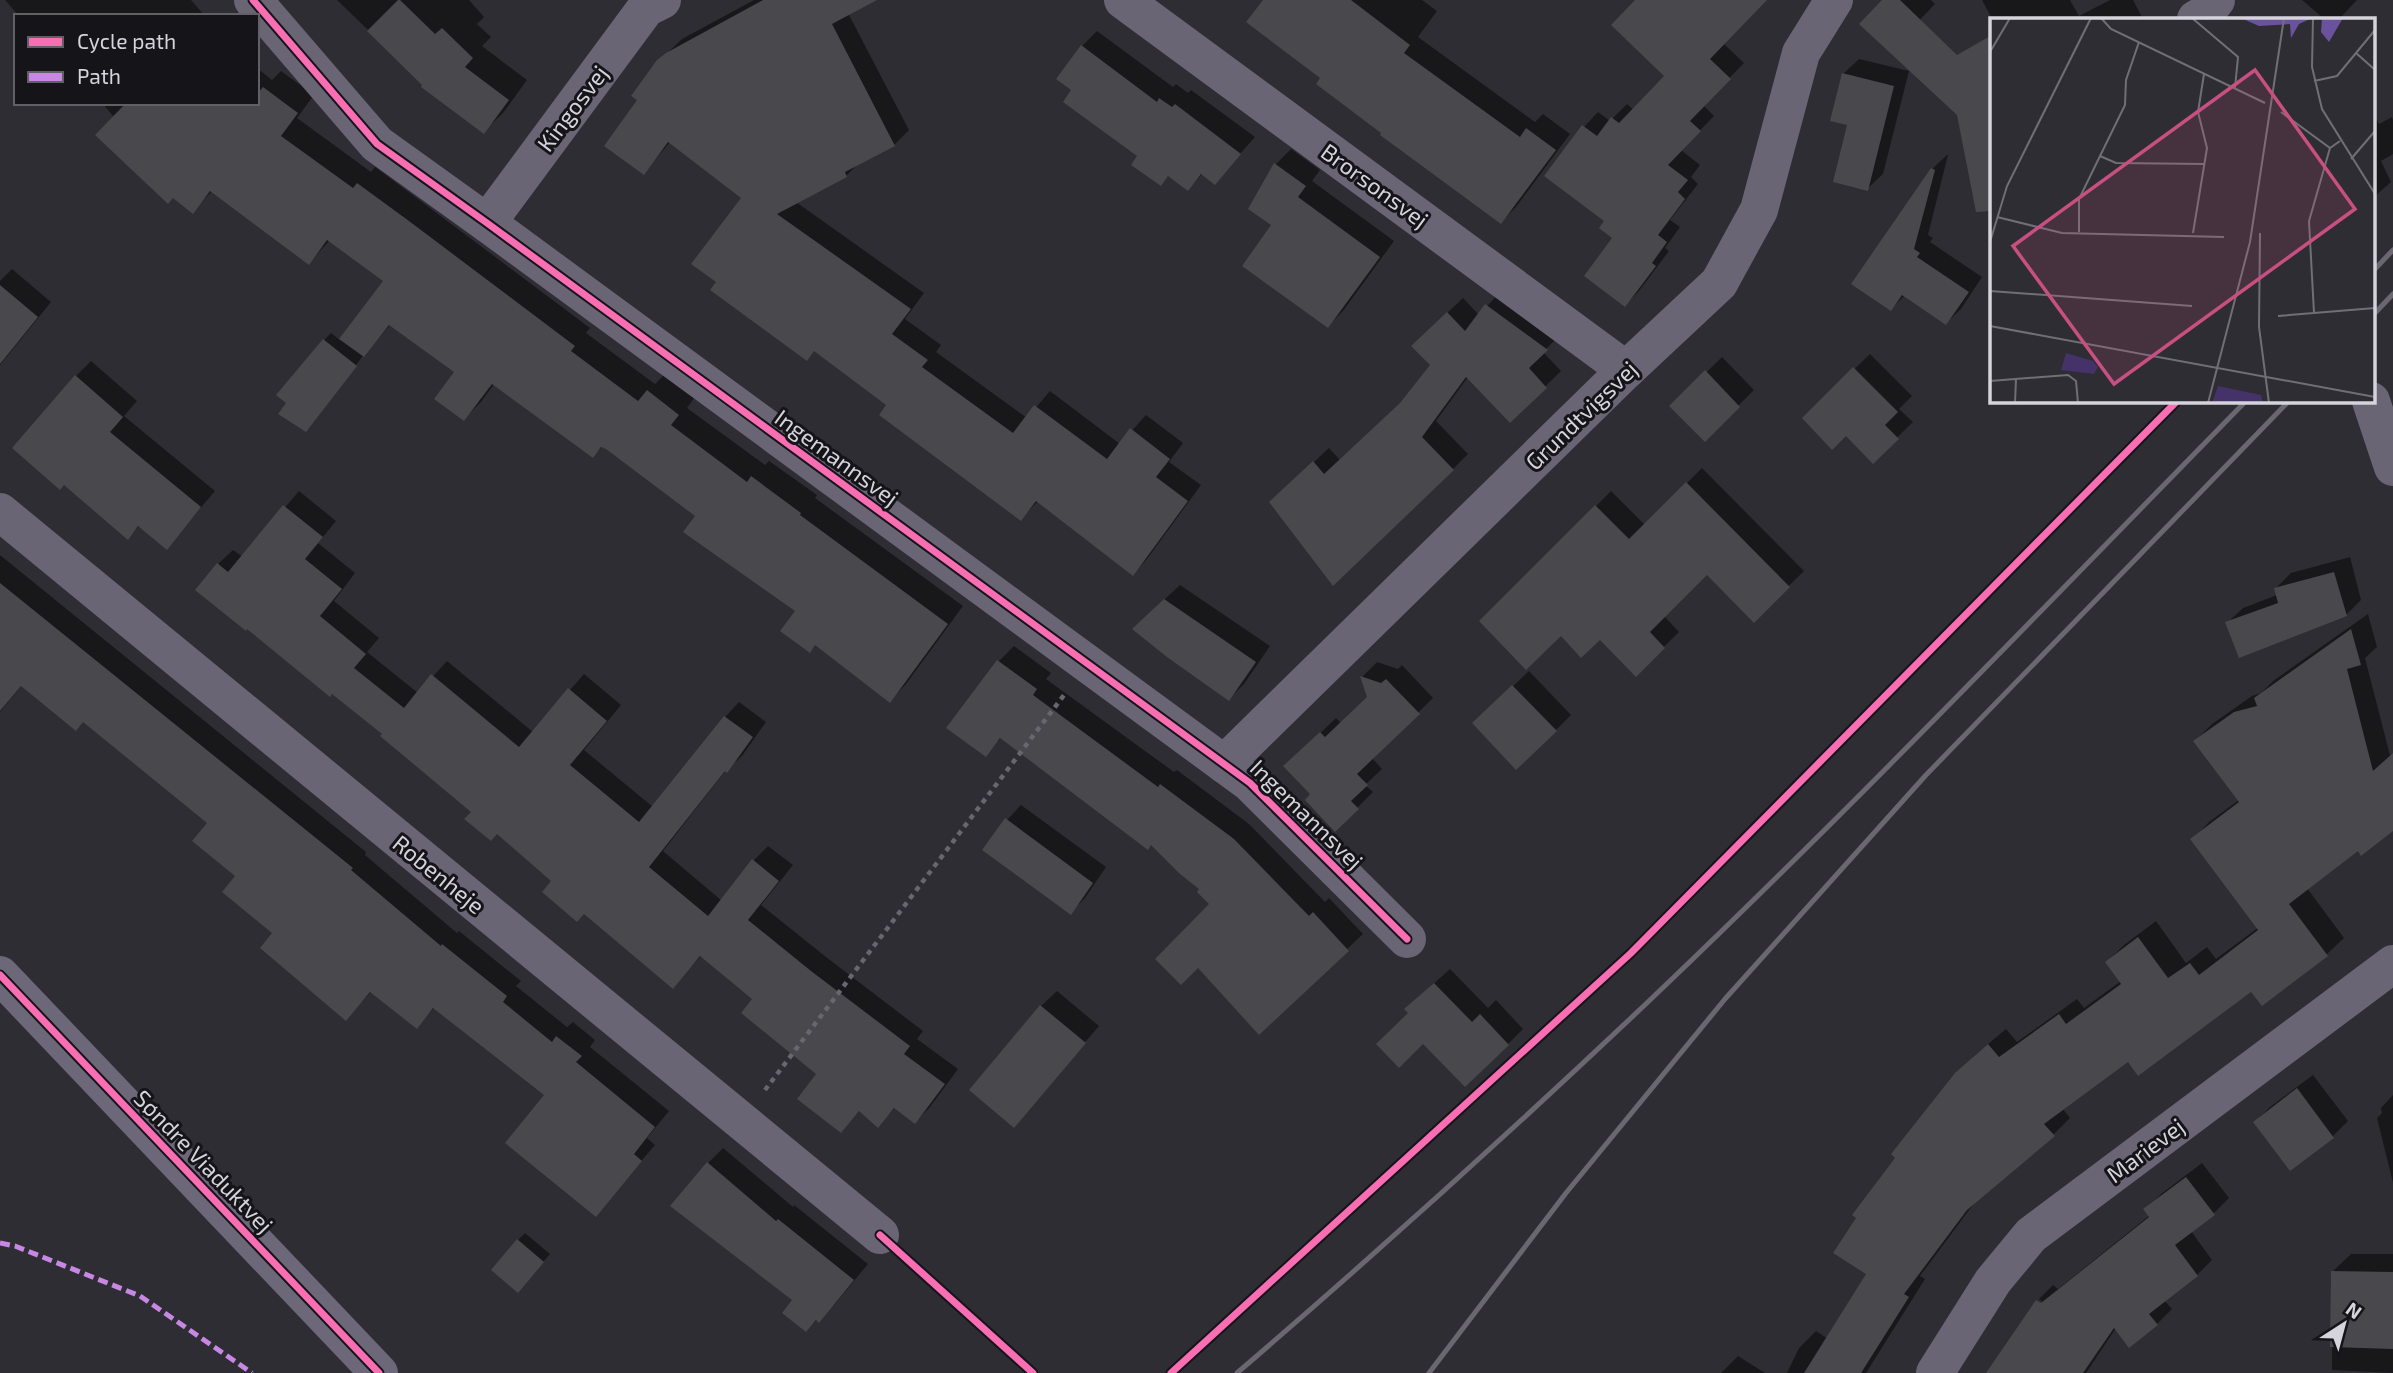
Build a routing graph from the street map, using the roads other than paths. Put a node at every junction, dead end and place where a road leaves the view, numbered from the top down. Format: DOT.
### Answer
graph roads {
  1 [pos="253,0"];
  2 [pos="662,0"];
  3 [pos="1123,0"];
  4 [pos="1834,0"];
  5 [pos="2171,0"];
  6 [pos="2216,0"];
  7 [pos="2180,18"];
  8 [pos="2198,18"];
  9 [pos="487,223"];
  10 [pos="1626,370"];
  11 [pos="2371,402"];
  12 [pos="2393,467"];
  13 [pos="0,512"];
  14 [pos="1224,764"];
  15 [pos="1407,939"];
  16 [pos="2393,964"];
  17 [pos="0,975"];
  18 [pos="880,1235"];
  19 [pos="379,1373"];
  20 [pos="1935,1373"];
  1 -- 9 [label="street, Ingemannsvej"];
  2 -- 9 [label="street, Kingosvej"];
  3 -- 10 [label="street, Brorsonsvej"];
  4 -- 10 [label="street, Grundtvigsvej"];
  5 -- 7 [label="street"];
  6 -- 8 [label="street"];
  9 -- 14 [label="street, Ingemannsvej"];
  10 -- 14 [label="street, Grundtvigsvej"];
  11 -- 12 [label="street"];
  13 -- 18 [label="street, Robenheje"];
  14 -- 15 [label="street, Ingemannsvej"];
  16 -- 20 [label="street, Marievej"];
  17 -- 19 [label="main road, Søndre Viaduktvej"];
}
